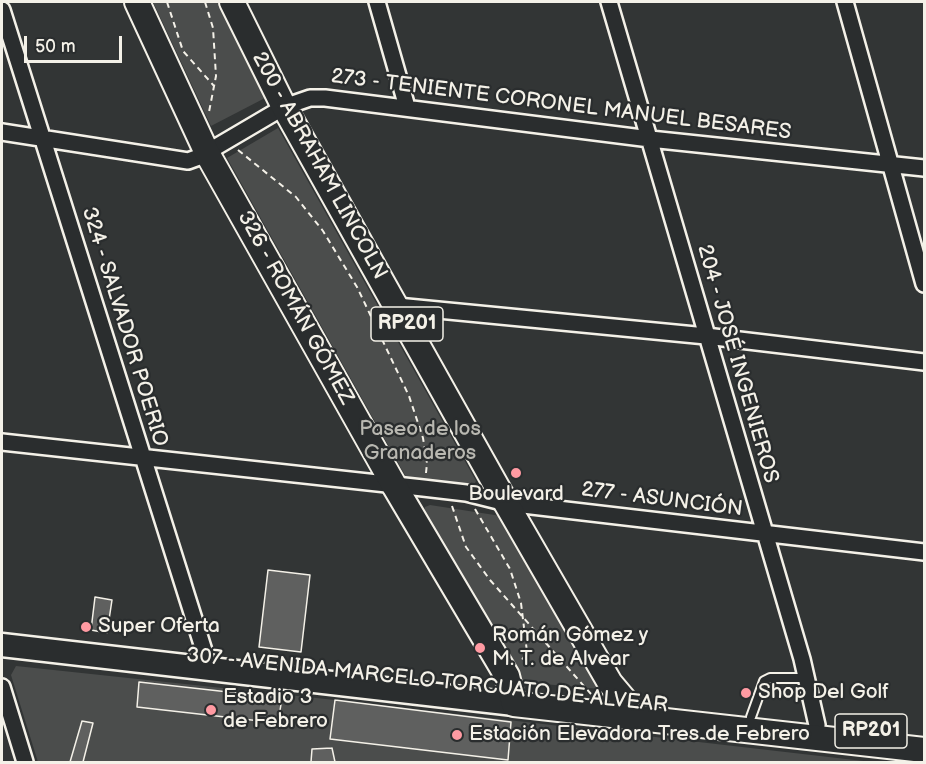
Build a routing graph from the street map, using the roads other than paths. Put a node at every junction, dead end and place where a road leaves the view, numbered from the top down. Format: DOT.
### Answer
graph roads {
  1 [pos="137,2"];
  2 [pos="232,2"];
  3 [pos="377,2"];
  4 [pos="609,2"];
  5 [pos="844,2"];
  6 [pos="2,10"];
  7 [pos="284,107"];
  8 [pos="407,107"];
  9 [pos="2,132"];
  10 [pos="43,138"];
  11 [pos="650,140"];
  12 [pos="210,142"];
  13 [pos="892,164"];
  14 [pos="924,168"];
  15 [pos="924,284"];
  16 [pos="397,306"];
  17 [pos="706,336"];
  18 [pos="924,362"];
  19 [pos="2,442"];
  20 [pos="142,457"];
  21 [pos="395,487"];
  22 [pos="506,503"];
  23 [pos="764,533"];
  24 [pos="924,552"];
  25 [pos="2,632"];
  26 [pos="2,645"];
  27 [pos="206,657"];
  28 [pos="806,678"];
  29 [pos="2,687"];
  30 [pos="511,690"];
  31 [pos="626,702"];
  32 [pos="751,717"];
  33 [pos="816,731"];
  34 [pos="924,736"];
  35 [pos="924,750"];
  36 [pos="25,762"];
  1 -- 12 [label="main road, 326 - ROMÁN GÓMEZ"];
  2 -- 7 [label="main road, 200 - ABRAHAM LINCOLN / RP201"];
  3 -- 8 [label="street"];
  4 -- 11 [label="street, 204 - JOSÉ INGENIEROS"];
  5 -- 13 [label="street"];
  6 -- 10 [label="street, 324 - SALVADOR POERIO"];
  7 -- 8 [label="street, 273 - TENIENTE CORONEL MANUEL BESARES"];
  7 -- 12 [label="street, 273 - TENIENTE CORONEL MANUEL BESARES"];
  7 -- 16 [label="main road, 200 - ABRAHAM LINCOLN / RP201"];
  8 -- 11 [label="street, 273 - TENIENTE CORONEL MANUEL BESARES"];
  9 -- 10 [label="street, 273 - TENIENTE CORONEL MANUEL BESARES"];
  10 -- 12 [label="street, 273 - TENIENTE CORONEL MANUEL BESARES"];
  10 -- 20 [label="street, 324 - SALVADOR POERIO"];
  11 -- 13 [label="street, 273 - TENIENTE CORONEL MANUEL BESARES"];
  11 -- 17 [label="street, 204 - JOSÉ INGENIEROS"];
  12 -- 21 [label="main road, 326 - ROMÁN GÓMEZ"];
  13 -- 14 [label="street, 273 - TENIENTE CORONEL MANUEL BESARES"];
  13 -- 15 [label="street"];
  16 -- 17 [label="street"];
  16 -- 22 [label="main road, 200 - ABRAHAM LINCOLN / RP201"];
  17 -- 18 [label="street"];
  17 -- 23 [label="street, 204 - JOSÉ INGENIEROS"];
  19 -- 20 [label="street, 277 - ASUNCIÓN"];
  20 -- 21 [label="street, 277 - ASUNCIÓN"];
  20 -- 27 [label="street, 324 - SALVADOR POERIO"];
  21 -- 22 [label="street, 277 - ASUNCIÓN"];
  21 -- 30 [label="main road, 326 - ROMÁN GÓMEZ"];
  22 -- 23 [label="street, 277 - ASUNCIÓN"];
  22 -- 31 [label="main road, 200 - ABRAHAM LINCOLN / RP201"];
  23 -- 24 [label="street, 277 - ASUNCIÓN"];
  23 -- 28 [label="street, 204 - JOSÉ INGENIEROS"];
  25 -- 27 [label="main road, 307 - AVENIDA MARCELO TORCUATO DE ALVEAR"];
  26 -- 30 [label="main road, 307 - AVENIDA MARCELO TORCUATO DE ALVEAR"];
  27 -- 30 [label="main road, 307 - AVENIDA MARCELO TORCUATO DE ALVEAR"];
  28 -- 32 [label="lane"];
  28 -- 33 [label="street, 204 - JOSÉ INGENIEROS"];
  29 -- 36 [label="street"];
  30 -- 31 [label="main road, 307 - AVENIDA MARCELO TORCUATO DE ALVEAR / RP201"];
  30 -- 33 [label="main road, 307 - AVENIDA MARCELO TORCUATO DE ALVEAR / RP201"];
  31 -- 32 [label="main road, 307 - AVENIDA MARCELO TORCUATO DE ALVEAR / RP201"];
  32 -- 33 [label="main road, 307 - AVENIDA MARCELO TORCUATO DE ALVEAR / RP201"];
  33 -- 34 [label="main road, 307 - AVENIDA MARCELO TORCUATO DE ALVEAR / RP201"];
  33 -- 35 [label="main road, 307 - AVENIDA MARCELO TORCUATO DE ALVEAR / RP201"];
}
